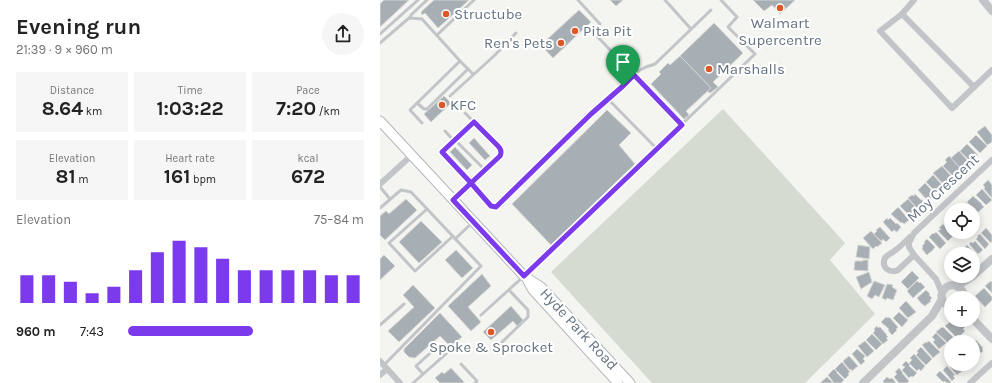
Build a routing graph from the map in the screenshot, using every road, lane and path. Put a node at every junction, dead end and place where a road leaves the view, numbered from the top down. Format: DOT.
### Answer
graph roads {
  1 [pos="418,0"];
  2 [pos="427,0"];
  3 [pos="474,0"];
  4 [pos="578,0"];
  5 [pos="664,0"];
  6 [pos="721,0"];
  7 [pos="914,0"];
  8 [pos="983,0"];
  9 [pos="711,10"];
  10 [pos="992,11"];
  11 [pos="902,14"];
  12 [pos="410,18"];
  13 [pos="600,24"];
  14 [pos="691,28"];
  15 [pos="592,31"];
  16 [pos="516,33"];
  17 [pos="380,34"];
  18 [pos="437,35"];
  19 [pos="380,43"];
  20 [pos="460,61"];
  21 [pos="468,69"];
  22 [pos="992,70"];
  23 [pos="473,74"];
  24 [pos="634,75"];
  25 [pos="974,87"];
  26 [pos="450,96"];
  27 [pos="608,99"];
  28 [pos="418,103"];
  29 [pos="465,113"];
  30 [pos="380,121"];
  31 [pos="474,122"];
  32 [pos="422,123"];
  33 [pos="682,125"];
  34 [pos="445,131"];
  35 [pos="454,140"];
  36 [pos="657,148"];
  37 [pos="412,155"];
  38 [pos="992,160"];
  39 [pos="485,170"];
  40 [pos="471,183"];
  41 [pos="380,184"];
  42 [pos="380,187"];
  43 [pos="390,199"];
  44 [pos="453,200"];
  45 [pos="380,208"];
  46 [pos="427,209"];
  47 [pos="473,222"];
  48 [pos="912,235"];
  49 [pos="454,238"];
  50 [pos="914,255"];
  51 [pos="992,259"];
  52 [pos="980,270"];
  53 [pos="525,277"];
  54 [pos="936,279"];
  55 [pos="959,283"];
  56 [pos="953,286"];
  57 [pos="509,290"];
  58 [pos="961,291"];
  59 [pos="942,296"];
  60 [pos="944,300"];
  61 [pos="404,304"];
  62 [pos="944,310"];
  63 [pos="481,315"];
  64 [pos="932,316"];
  65 [pos="380,325"];
  66 [pos="980,327"];
  67 [pos="992,340"];
  68 [pos="501,343"];
  69 [pos="992,363"];
  70 [pos="461,364"];
  71 [pos="384,365"];
  72 [pos="423,374"];
  73 [pos="380,375"];
  74 [pos="400,383"];
  75 [pos="413,383"];
  76 [pos="475,383"];
  77 [pos="618,383"];
  78 [pos="630,383"];
  79 [pos="863,383"];
  80 [pos="970,383"];
  1 -- 17 [label="lane"];
  2 -- 12 [label="lane"];
  3 -- 18 [label="lane"];
  4 -- 13 [label="lane"];
  5 -- 14 [label="lane"];
  6 -- 33 [label="lane"];
  7 -- 11 [label="street"];
  8 -- 10 [label="street"];
  9 -- 14 [label="lane"];
  11 -- 25 [label="street"];
  11 -- 25 [label="street"];
  12 -- 18 [label="lane"];
  12 -- 19 [label="lane"];
  14 -- 24 [label="lane"];
  15 -- 24 [label="lane"];
  16 -- 23 [label="lane"];
  18 -- 20 [label="lane"];
  20 -- 21 [label="lane"];
  20 -- 28 [label="lane"];
  21 -- 23 [label="lane"];
  21 -- 28 [label="lane"];
  22 -- 25 [label="street"];
  23 -- 26 [label="lane"];
  24 -- 27 [label="lane"];
  24 -- 33 [label="lane"];
  27 -- 36 [label="lane"];
  27 -- 40 [label="lane"];
  28 -- 32 [label="lane"];
  29 -- 31 [label="lane"];
  30 -- 37 [label="main road, Hyde Park Road"];
  31 -- 35 [label="lane"];
  31 -- 39 [label="lane"];
  33 -- 36 [label="lane"];
  34 -- 35 [label="lane"];
  35 -- 39 [label="lane"];
  35 -- 40 [label="lane"];
  36 -- 53 [label="lane"];
  37 -- 41 [label="street"];
  37 -- 44 [label="main road, Hyde Park Road"];
  38 -- 48 [label="street, Moy Crescent"];
  39 -- 40 [label="lane"];
  40 -- 44 [label="lane"];
  42 -- 43 [label="lane"];
  43 -- 45 [label="lane"];
  43 -- 46 [label="lane"];
  44 -- 47 [label="main road, Hyde Park Road"];
  46 -- 49 [label="lane"];
  46 -- 49 [label="lane"];
  47 -- 49 [label="lane"];
  47 -- 53 [label="main road, Hyde Park Road"];
  48 -- 50 [label="street, Moy Crescent"];
  48 -- 50 [label="street, Moy Crescent"];
  49 -- 71 [label="lane"];
  50 -- 54 [label="street"];
  51 -- 52 [label="street"];
  53 -- 57 [label="lane"];
  53 -- 77 [label="main road, Hyde Park Road"];
  53 -- 78 [label="main road, Hyde Park Road"];
  54 -- 56 [label="street"];
  54 -- 59 [label="street"];
  55 -- 56 [label="street"];
  56 -- 58 [label="street"];
  56 -- 59 [label="street"];
  57 -- 63 [label="lane"];
  57 -- 68 [label="lane"];
  59 -- 60 [label="street"];
  59 -- 64 [label="street"];
  61 -- 65 [label="lane"];
  62 -- 64 [label="street"];
  64 -- 79 [label="street"];
  66 -- 67 [label="street"];
  69 -- 80 [label="street"];
  70 -- 76 [label="lane"];
  71 -- 73 [label="street"];
  71 -- 74 [label="street"];
  72 -- 72 [label="lane"];
  72 -- 75 [label="lane"];
}
